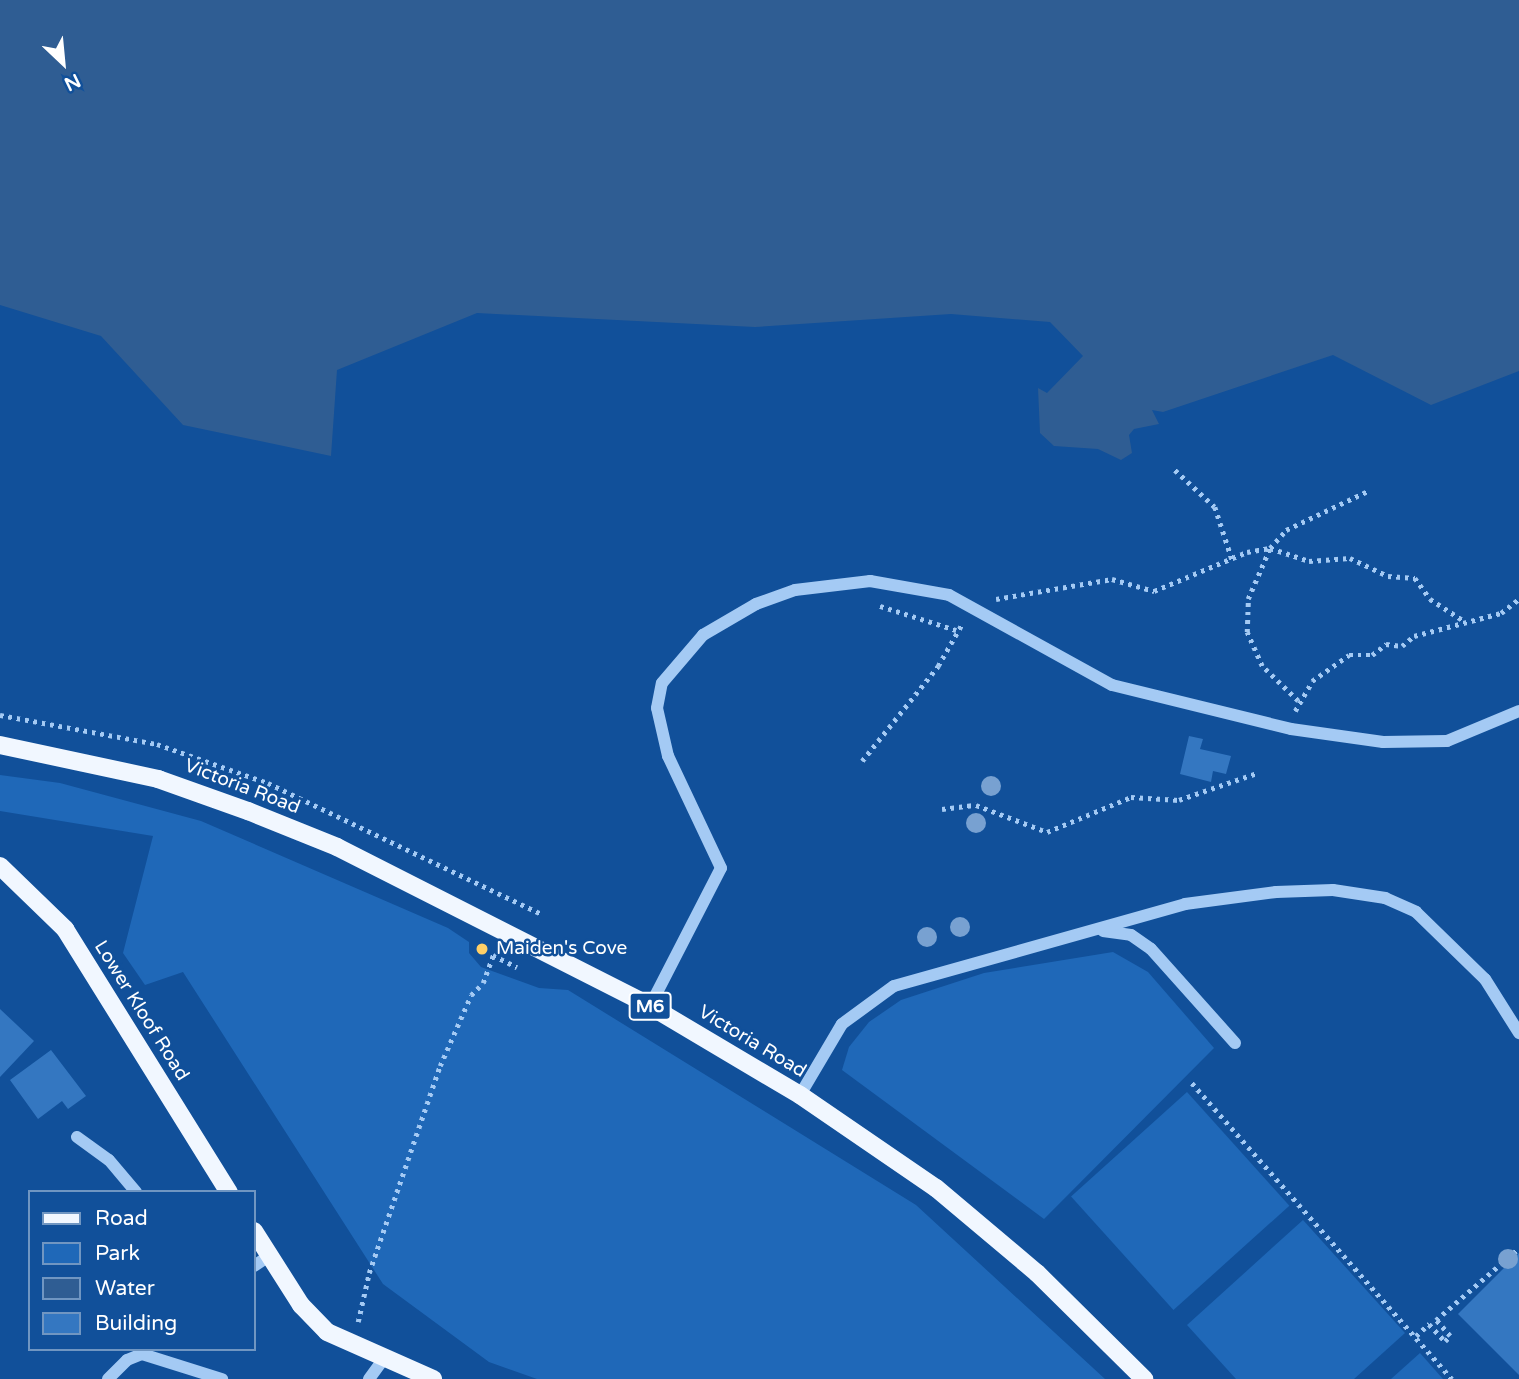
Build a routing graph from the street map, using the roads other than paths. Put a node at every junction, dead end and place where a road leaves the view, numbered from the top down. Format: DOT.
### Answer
graph roads {
  1 [pos="1519,711"];
  2 [pos="0,745"];
  3 [pos="0,866"];
  4 [pos="1099,930"];
  5 [pos="650,1006"];
  6 [pos="1519,1033"];
  7 [pos="1235,1044"];
  8 [pos="800,1095"];
  9 [pos="77,1137"];
  10 [pos="134,1190"];
  11 [pos="228,1190"];
  12 [pos="256,1234"];
  13 [pos="270,1256"];
  14 [pos="256,1265"];
  15 [pos="382,1361"];
  16 [pos="108,1379"];
  17 [pos="222,1379"];
  18 [pos="369,1379"];
  19 [pos="433,1379"];
  20 [pos="1144,1379"];
  1 -- 5 [label="lane"];
  2 -- 5 [label="main road, Victoria Road / M6"];
  3 -- 11 [label="main road, Lower Kloof Road"];
  4 -- 6 [label="lane"];
  4 -- 7 [label="lane"];
  4 -- 8 [label="lane"];
  5 -- 8 [label="main road, Victoria Road / M6"];
  8 -- 20 [label="main road, Victoria Road / M6"];
  9 -- 10 [label="lane"];
  12 -- 13 [label="main road"];
  13 -- 14 [label="lane"];
  13 -- 15 [label="main road"];
  15 -- 18 [label="lane"];
  15 -- 19 [label="main road"];
  16 -- 17 [label="lane"];
}
